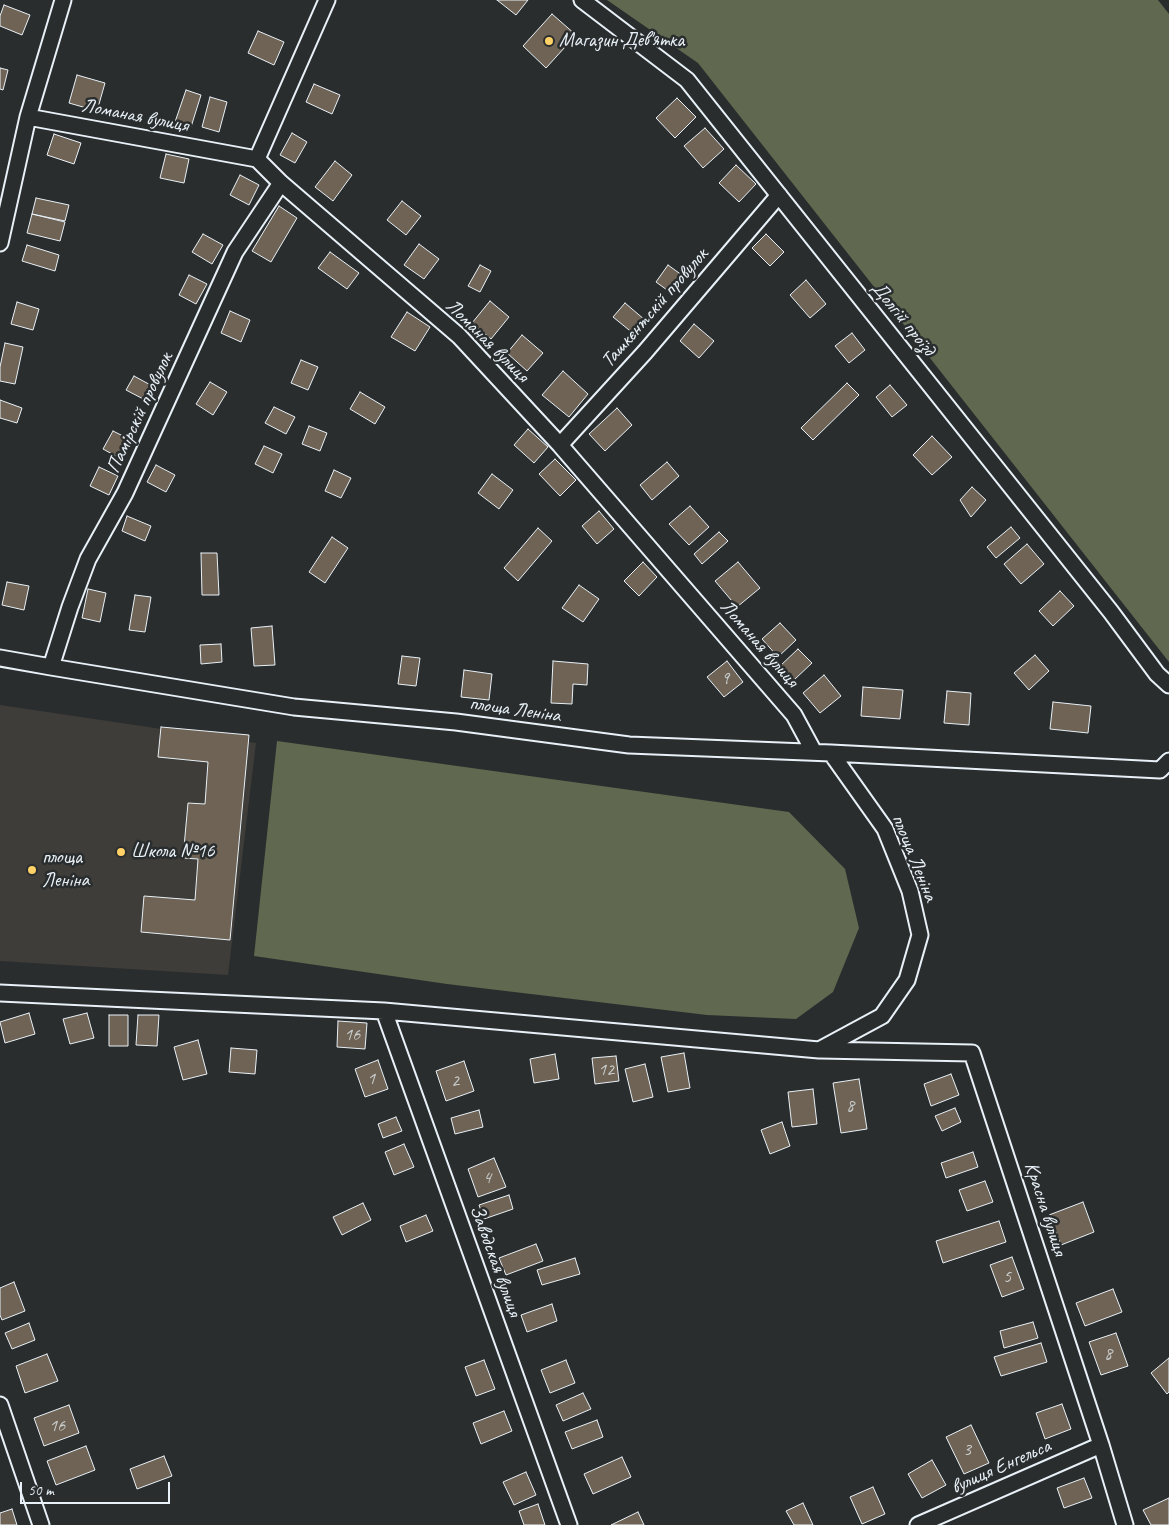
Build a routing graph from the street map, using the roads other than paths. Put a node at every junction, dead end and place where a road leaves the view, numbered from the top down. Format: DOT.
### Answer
graph roads {
  1 [pos="63,0"];
  2 [pos="327,0"];
  3 [pos="582,0"];
  4 [pos="28,117"];
  5 [pos="257,160"];
  6 [pos="281,183"];
  7 [pos="779,196"];
  8 [pos="0,243"];
  9 [pos="560,446"];
  10 [pos="0,658"];
  11 [pos="51,667"];
  12 [pos="1169,685"];
  13 [pos="814,752"];
  14 [pos="831,753"];
  15 [pos="1164,766"];
  16 [pos="0,993"];
  17 [pos="384,1011"];
  18 [pos="819,1050"];
  19 [pos="0,1405"];
  20 [pos="1101,1445"];
  21 [pos="41,1525"];
  22 [pos="569,1525"];
  23 [pos="918,1525"];
  24 [pos="1125,1525"];
  1 -- 4 [label="street"];
  2 -- 5 [label="street"];
  3 -- 7 [label="street, Долгій проїзд"];
  4 -- 5 [label="street, Ломаная вулиця"];
  4 -- 8 [label="street"];
  5 -- 6 [label="street, Ломаная вулиця"];
  6 -- 9 [label="street, Ломаная вулиця"];
  6 -- 11 [label="street, Памірскій провулок"];
  7 -- 9 [label="street, Ташкєнтскій провулок"];
  7 -- 12 [label="street, Долгій проїзд"];
  9 -- 13 [label="street, Ломаная вулиця"];
  10 -- 11 [label="street, площа Леніна"];
  11 -- 13 [label="street, площа Леніна"];
  13 -- 14 [label="street, площа Леніна"];
  14 -- 15 [label="street"];
  14 -- 18 [label="street, площа Леніна"];
  16 -- 17 [label="street"];
  17 -- 18 [label="street"];
  17 -- 22 [label="street, Заводская вулиця"];
  18 -- 20 [label="street, Красна вулиця"];
  19 -- 21 [label="street"];
  20 -- 23 [label="street, вулиця Енгельса"];
  20 -- 24 [label="street, Красна вулиця"];
}
